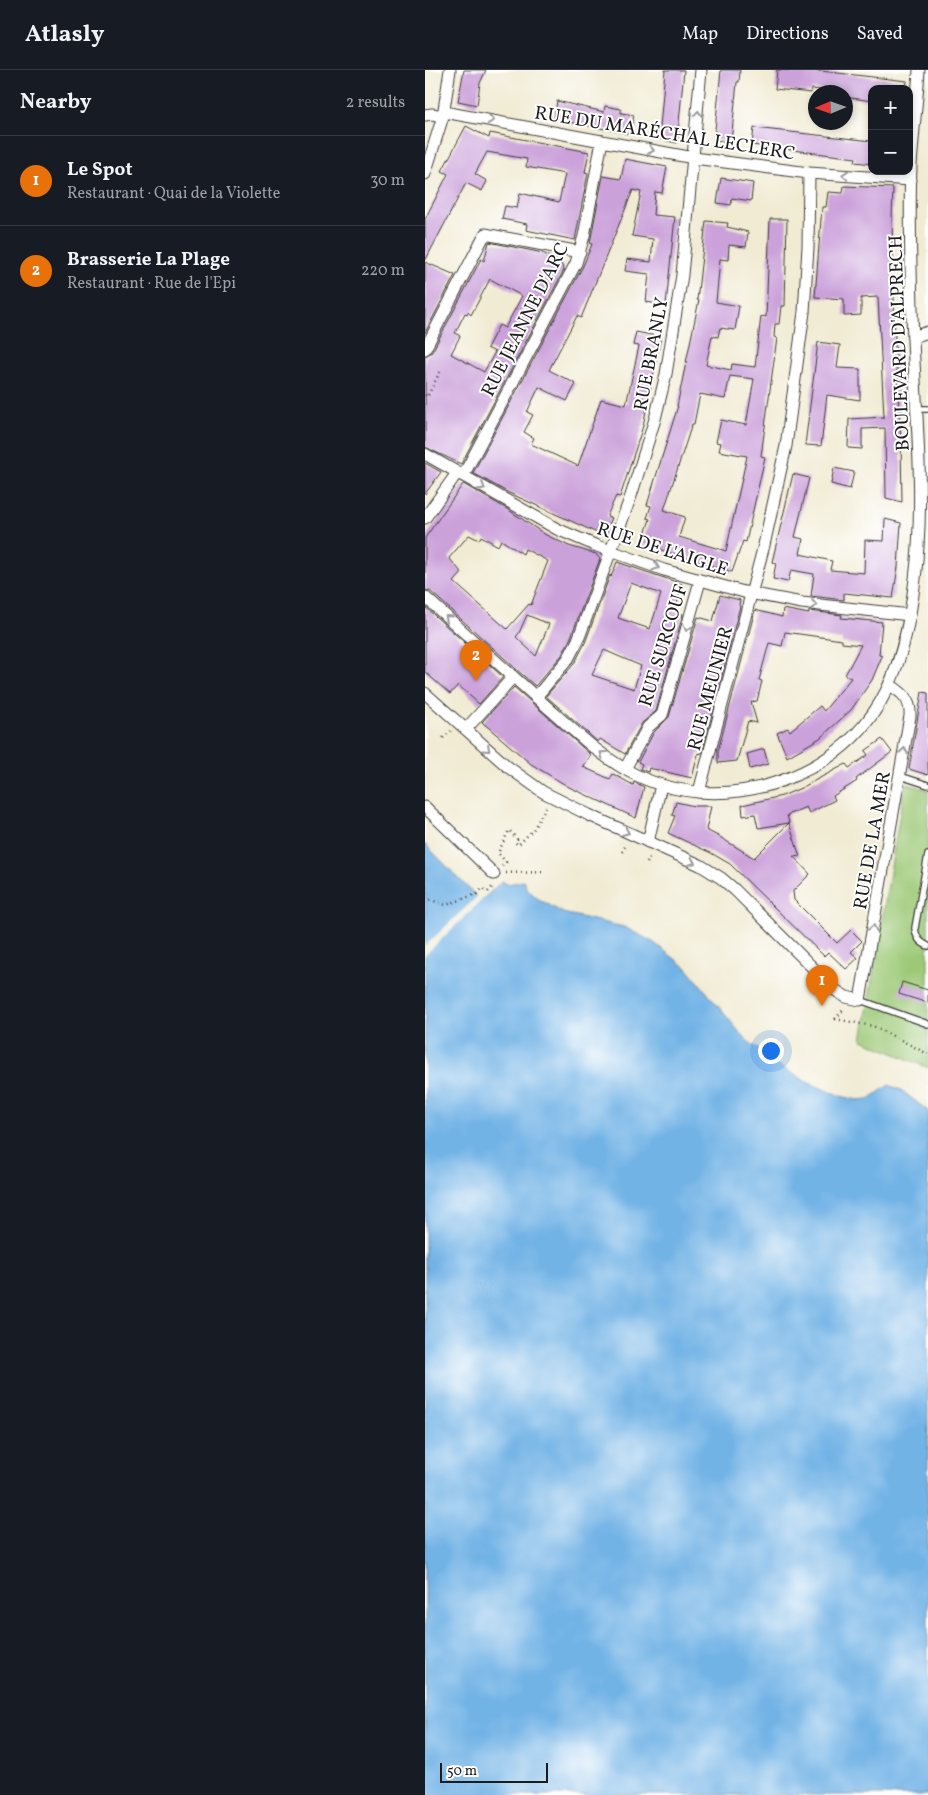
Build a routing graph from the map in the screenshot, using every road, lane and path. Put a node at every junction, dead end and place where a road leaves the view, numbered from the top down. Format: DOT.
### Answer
graph roads {
  1 [pos="451,70"];
  2 [pos="701,70"];
  3 [pos="919,70"];
  4 [pos="443,114"];
  5 [pos="425,115"];
  6 [pos="602,141"];
  7 [pos="694,158"];
  8 [pos="809,173"];
  9 [pos="425,174"];
  10 [pos="911,180"];
  11 [pos="580,252"];
  12 [pos="923,335"];
  13 [pos="425,350"];
  14 [pos="441,370"];
  15 [pos="425,395"];
  16 [pos="923,409"];
  17 [pos="425,454"];
  18 [pos="460,474"];
  19 [pos="924,475"];
  20 [pos="425,518"];
  21 [pos="611,551"];
  22 [pos="700,581"];
  23 [pos="752,594"];
  24 [pos="425,597"];
  25 [pos="910,615"];
  26 [pos="513,677"];
  27 [pos="890,685"];
  28 [pos="425,693"];
  29 [pos="536,698"];
  30 [pos="466,729"];
  31 [pos="625,769"];
  32 [pos="900,776"];
  33 [pos="661,784"];
  34 [pos="928,785"];
  35 [pos="699,792"];
  36 [pos="552,797"];
  37 [pos="425,807"];
  38 [pos="648,842"];
  39 [pos="928,855"];
  40 [pos="506,862"];
  41 [pos="544,872"];
  42 [pos="494,880"];
  43 [pos="425,898"];
  44 [pos="928,946"];
  45 [pos="856,999"];
  46 [pos="835,1019"];
  47 [pos="928,1024"];
  48 [pos="928,1054"];
  1 -- 4 [label="street"];
  7 -- 2 [label="street, RUE BRANLY, one-way"];
  3 -- 10 [label="street, BOULEVARD D'ALPRECH"];
  4 -- 5 [label="street, RUE DU MARÉCHAL LECLERC"];
  4 -- 6 [label="street, RUE DU MARÉCHAL LECLERC, one-way"];
  4 -- 9 [label="street"];
  6 -- 7 [label="street, RUE DU MARÉCHAL LECLERC, one-way"];
  6 -- 11 [label="street, RUE JEANNE D'ARC"];
  7 -- 8 [label="street, RUE DU MARÉCHAL LECLERC"];
  7 -- 21 [label="street, RUE BRANLY"];
  10 -- 8 [label="street, RUE DU MARÉCHAL LECLERC, one-way"];
  8 -- 23 [label="street, RUE MEUNIER"];
  10 -- 12 [label="street, BOULEVARD D'ALPRECH"];
  11 -- 13 [label="street"];
  11 -- 18 [label="street, RUE JEANNE D'ARC"];
  12 -- 16 [label="street, BOULEVARD D'ALPRECH"];
  14 -- 15 [label="path"];
  16 -- 19 [label="street, BOULEVARD D'ALPRECH"];
  17 -- 18 [label="street, RUE DE L'AIGLE"];
  18 -- 20 [label="street, RUE JEANNE D'ARC"];
  18 -- 21 [label="street, RUE DE L'AIGLE, one-way"];
  19 -- 25 [label="street, BOULEVARD D'ALPRECH"];
  21 -- 22 [label="street, RUE DE L'AIGLE, one-way"];
  21 -- 29 [label="street, RUE BRANLY"];
  22 -- 23 [label="street, RUE DE L'AIGLE"];
  22 -- 31 [label="street, RUE SURCOUF, one-way"];
  23 -- 25 [label="street, RUE DE L'AIGLE, one-way"];
  23 -- 35 [label="street, RUE MEUNIER"];
  26 -- 24 [label="street, BOULEVARD D'ALPRECH, one-way"];
  25 -- 27 [label="street, BOULEVARD D'ALPRECH"];
  26 -- 29 [label="street, BOULEVARD D'ALPRECH"];
  26 -- 30 [label="street"];
  32 -- 27 [label="street, RUE DE LA MER, one-way"];
  27 -- 35 [label="street, BOULEVARD D'ALPRECH"];
  28 -- 30 [label="street"];
  31 -- 29 [label="street, BOULEVARD D'ALPRECH, one-way"];
  30 -- 36 [label="street, one-way"];
  31 -- 33 [label="street, BOULEVARD D'ALPRECH"];
  32 -- 34 [label="lane"];
  45 -- 32 [label="street, RUE DE LA MER, one-way"];
  33 -- 35 [label="street, BOULEVARD D'ALPRECH"];
  33 -- 38 [label="street"];
  36 -- 38 [label="street, one-way"];
  36 -- 40 [label="path"];
  37 -- 42 [label="street"];
  38 -- 45 [label="street, one-way"];
  39 -- 44 [label="lane"];
  41 -- 42 [label="path"];
  42 -- 43 [label="path"];
  45 -- 47 [label="lane"];
  46 -- 48 [label="path"];
}
